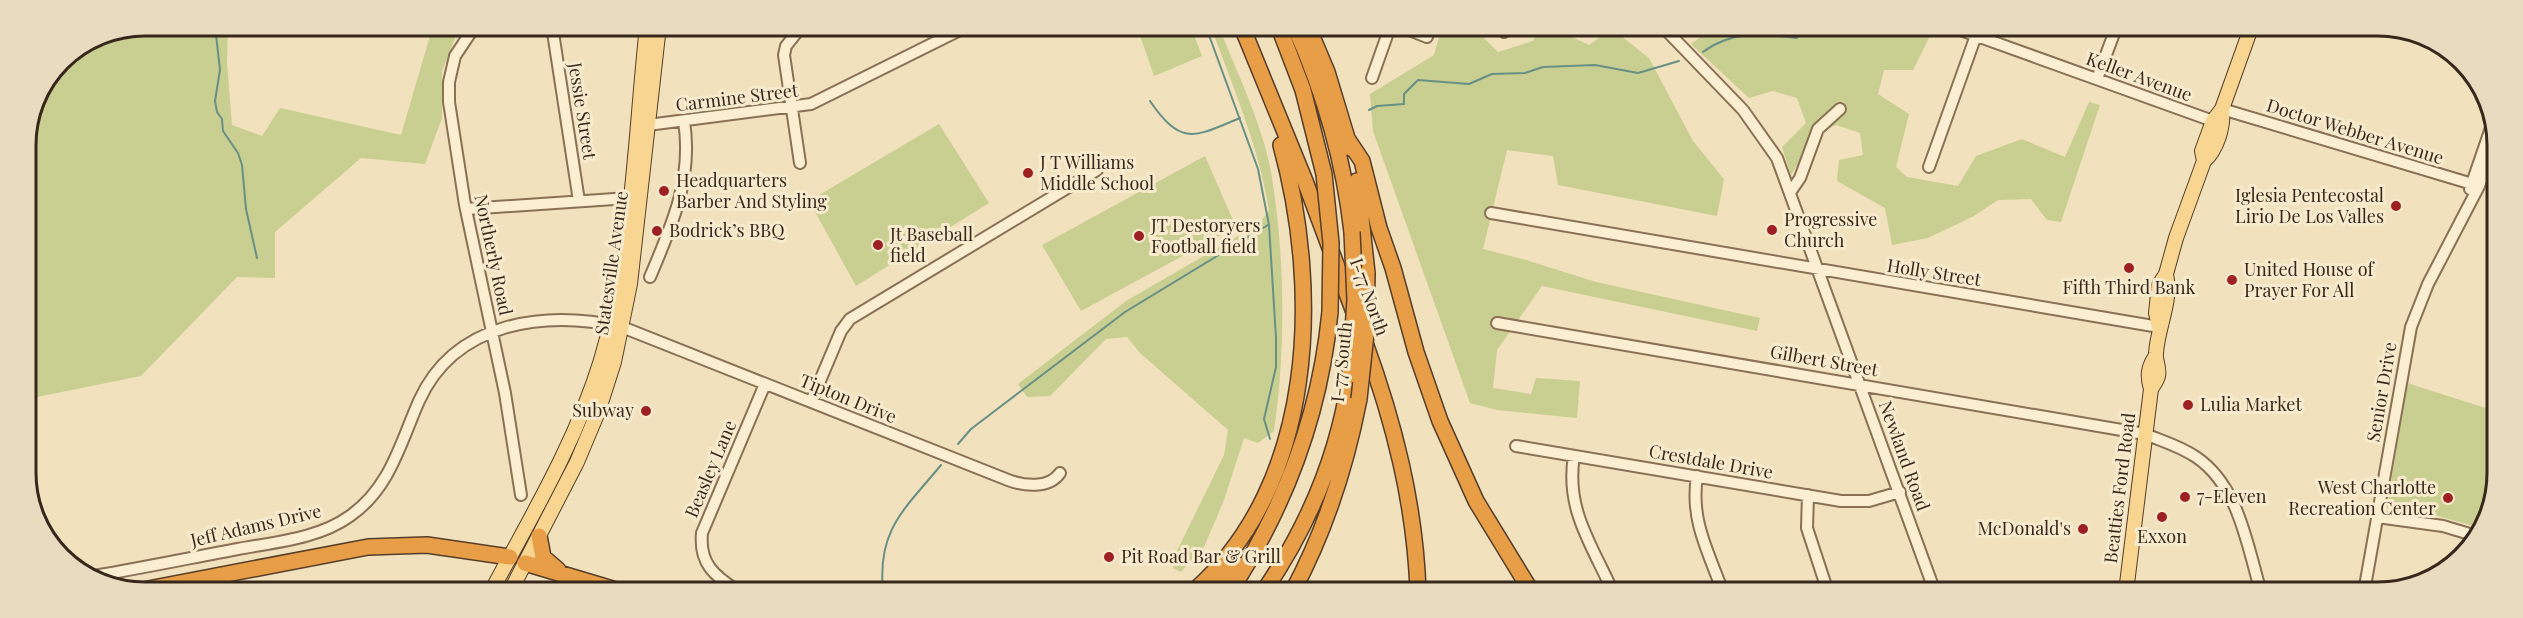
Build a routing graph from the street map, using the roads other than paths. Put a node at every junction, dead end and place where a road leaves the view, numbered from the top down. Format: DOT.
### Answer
graph roads {
  1 [pos="468,36"];
  2 [pos="554,36"];
  3 [pos="646,36"];
  4 [pos="658,36"];
  5 [pos="793,36"];
  6 [pos="948,36"];
  7 [pos="1245,36"];
  8 [pos="1282,36"];
  9 [pos="1298,36"];
  10 [pos="1312,36"];
  11 [pos="1387,36"];
  12 [pos="1672,36"];
  13 [pos="1977,36"];
  14 [pos="1988,36"];
  15 [pos="2113,36"];
  16 [pos="2248,36"];
  17 [pos="1372,78"];
  18 [pos="2097,79"];
  19 [pos="1264,85"];
  20 [pos="791,109"];
  21 [pos="1840,109"];
  22 [pos="2222,109"];
  23 [pos="684,121"];
  24 [pos="2212,121"];
  25 [pos="642,126"];
  26 [pos="1348,140"];
  27 [pos="2487,144"];
  28 [pos="2487,159"];
  29 [pos="2204,161"];
  30 [pos="800,163"];
  31 [pos="1929,167"];
  32 [pos="1097,170"];
  33 [pos="2475,185"];
  34 [pos="1791,191"];
  35 [pos="629,198"];
  36 [pos="579,201"];
  37 [pos="466,209"];
  38 [pos="1491,213"];
  39 [pos="1818,269"];
  40 [pos="650,277"];
  41 [pos="1497,323"];
  42 [pos="617,325"];
  43 [pos="2159,327"];
  44 [pos="492,330"];
  45 [pos="765,384"];
  46 [pos="1860,385"];
  47 [pos="811,402"];
  48 [pos="2145,434"];
  49 [pos="1516,446"];
  50 [pos="1574,456"];
  51 [pos="1060,473"];
  52 [pos="1697,476"];
  53 [pos="1900,492"];
  54 [pos="521,495"];
  55 [pos="1808,495"];
  56 [pos="1279,506"];
  57 [pos="2377,517"];
  58 [pos="2468,534"];
  59 [pos="539,536"];
  60 [pos="510,557"];
  61 [pos="525,563"];
  62 [pos="563,573"];
  63 [pos="105,574"];
  64 [pos="185,582"];
  65 [pos="497,582"];
  66 [pos="516,582"];
  67 [pos="591,582"];
  68 [pos="723,582"];
  69 [pos="1202,582"];
  70 [pos="1223,582"];
  71 [pos="1236,582"];
  72 [pos="1270,582"];
  73 [pos="1297,582"];
  74 [pos="1417,582"];
  75 [pos="1526,582"];
  76 [pos="1608,582"];
  77 [pos="1719,582"];
  78 [pos="1825,582"];
  79 [pos="1932,582"];
  80 [pos="2127,582"];
  81 [pos="2258,582"];
  82 [pos="2366,582"];
  1 -- 37 [label="street, Northerly Road"];
  2 -- 36 [label="street, Jessie Street"];
  3 -- 25 [label="main road, Statesville Avenue"];
  4 -- 25 [label="main road, Statesville Avenue"];
  5 -- 20 [label="street"];
  6 -- 20 [label="street, Carmine Street"];
  7 -- 19 [label="highway, I-77 North"];
  8 -- 56 [label="highway, bridge"];
  9 -- 72 [label="highway, bridge"];
  10 -- 26 [label="highway, I-77 South"];
  11 -- 17 [label="street"];
  12 -- 34 [label="street, Newland Road"];
  13 -- 31 [label="street"];
  14 -- 18 [label="street, Keller Avenue"];
  15 -- 18 [label="street"];
  16 -- 22 [label="main road, Beatties Ford Road"];
  18 -- 24 [label="street, Keller Avenue"];
  19 -- 69 [label="highway"];
  19 -- 74 [label="highway, I-77 North"];
  20 -- 23 [label="street, Carmine Street"];
  20 -- 30 [label="street"];
  21 -- 34 [label="street"];
  22 -- 24 [label="main road, Beatties Ford Road"];
  22 -- 29 [label="main road, Beatties Ford Road"];
  22 -- 33 [label="street, Doctor Webber Avenue"];
  23 -- 25 [label="street, Carmine Street"];
  23 -- 40 [label="street"];
  24 -- 29 [label="main road, Beatties Ford Road"];
  25 -- 35 [label="main road, Statesville Avenue"];
  25 -- 42 [label="main road, Statesville Avenue"];
  26 -- 73 [label="highway, I-77 South, bridge"];
  26 -- 75 [label="highway"];
  27 -- 33 [label="street, Senior Drive"];
  28 -- 33 [label="street, Senior Drive"];
  29 -- 43 [label="main road, Beatties Ford Road"];
  32 -- 47 [label="street"];
  33 -- 57 [label="street, Senior Drive"];
  34 -- 39 [label="street, Newland Road"];
  35 -- 36 [label="street"];
  35 -- 42 [label="main road, Statesville Avenue"];
  36 -- 37 [label="street"];
  37 -- 44 [label="street, Northerly Road"];
  38 -- 39 [label="street, Holly Street"];
  39 -- 43 [label="street, Holly Street"];
  39 -- 46 [label="street, Newland Road"];
  41 -- 46 [label="street, Gilbert Street"];
  42 -- 44 [label="street, Jeff Adams Drive"];
  42 -- 45 [label="street, Tipton Drive"];
  42 -- 59 [label="main road, Statesville Avenue"];
  42 -- 60 [label="main road, Statesville Avenue"];
  43 -- 48 [label="main road, Beatties Ford Road"];
  44 -- 54 [label="street, Northerly Road"];
  44 -- 63 [label="street, Jeff Adams Drive"];
  45 -- 47 [label="street, Tipton Drive"];
  45 -- 68 [label="street, Beasley Lane"];
  46 -- 48 [label="street, Gilbert Street"];
  46 -- 53 [label="street, Newland Road"];
  47 -- 51 [label="street, Tipton Drive"];
  48 -- 80 [label="main road, Beatties Ford Road"];
  48 -- 81 [label="street, Gilbert Street"];
  49 -- 50 [label="street, Crestdale Drive"];
  50 -- 52 [label="street, Crestdale Drive"];
  50 -- 76 [label="street"];
  52 -- 55 [label="street, Crestdale Drive"];
  52 -- 77 [label="street"];
  53 -- 55 [label="street, Crestdale Drive"];
  53 -- 79 [label="street, Newland Road"];
  55 -- 78 [label="street"];
  56 -- 70 [label="highway"];
  56 -- 71 [label="highway"];
  57 -- 58 [label="street"];
  57 -- 82 [label="street, Senior Drive"];
  59 -- 61 [label="main road, Statesville Avenue"];
  59 -- 62 [label="highway"];
  60 -- 61 [label="main road"];
  60 -- 64 [label="highway"];
  60 -- 65 [label="main road, Statesville Avenue"];
  61 -- 62 [label="highway"];
  61 -- 66 [label="main road, Statesville Avenue"];
  62 -- 67 [label="highway"];
}
